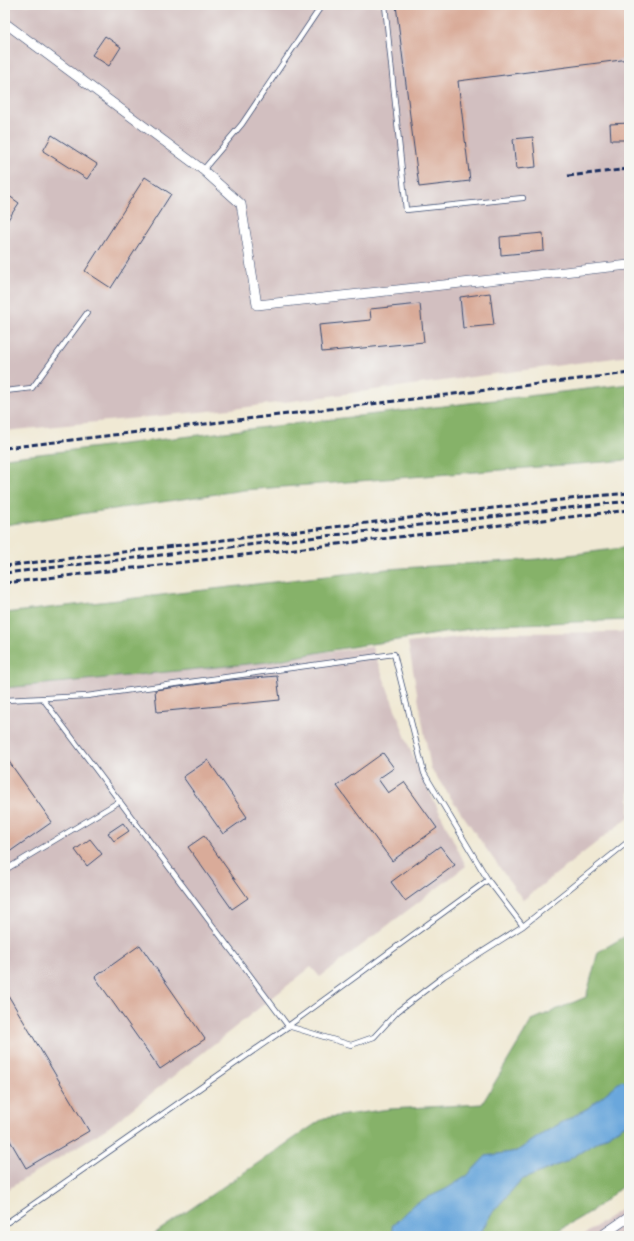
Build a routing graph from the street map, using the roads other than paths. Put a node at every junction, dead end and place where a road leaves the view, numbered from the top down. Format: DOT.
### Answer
graph roads {
  1 [pos="322,5"];
  2 [pos="385,5"];
  3 [pos="5,23"];
  4 [pos="203,170"];
  5 [pos="523,198"];
  6 [pos="629,266"];
  7 [pos="87,313"];
  8 [pos="5,391"];
  9 [pos="43,699"];
  10 [pos="5,700"];
  11 [pos="120,801"];
  12 [pos="629,841"];
  13 [pos="5,870"];
  14 [pos="488,880"];
  15 [pos="524,926"];
  16 [pos="295,1021"];
  17 [pos="288,1026"];
  18 [pos="629,1217"];
  19 [pos="5,1224"];
  20 [pos="601,1236"];
  1 -- 4 [label="lane"];
  2 -- 5 [label="lane"];
  3 -- 4 [label="street"];
  4 -- 6 [label="street"];
  7 -- 8 [label="lane"];
  9 -- 10 [label="lane"];
  9 -- 11 [label="lane"];
  9 -- 14 [label="lane"];
  11 -- 13 [label="lane"];
  11 -- 17 [label="lane"];
  12 -- 15 [label="lane"];
  14 -- 15 [label="lane"];
  14 -- 17 [label="lane"];
  15 -- 17 [label="lane"];
  16 -- 17 [label="lane"];
  17 -- 19 [label="lane"];
  18 -- 20 [label="street"];
}
